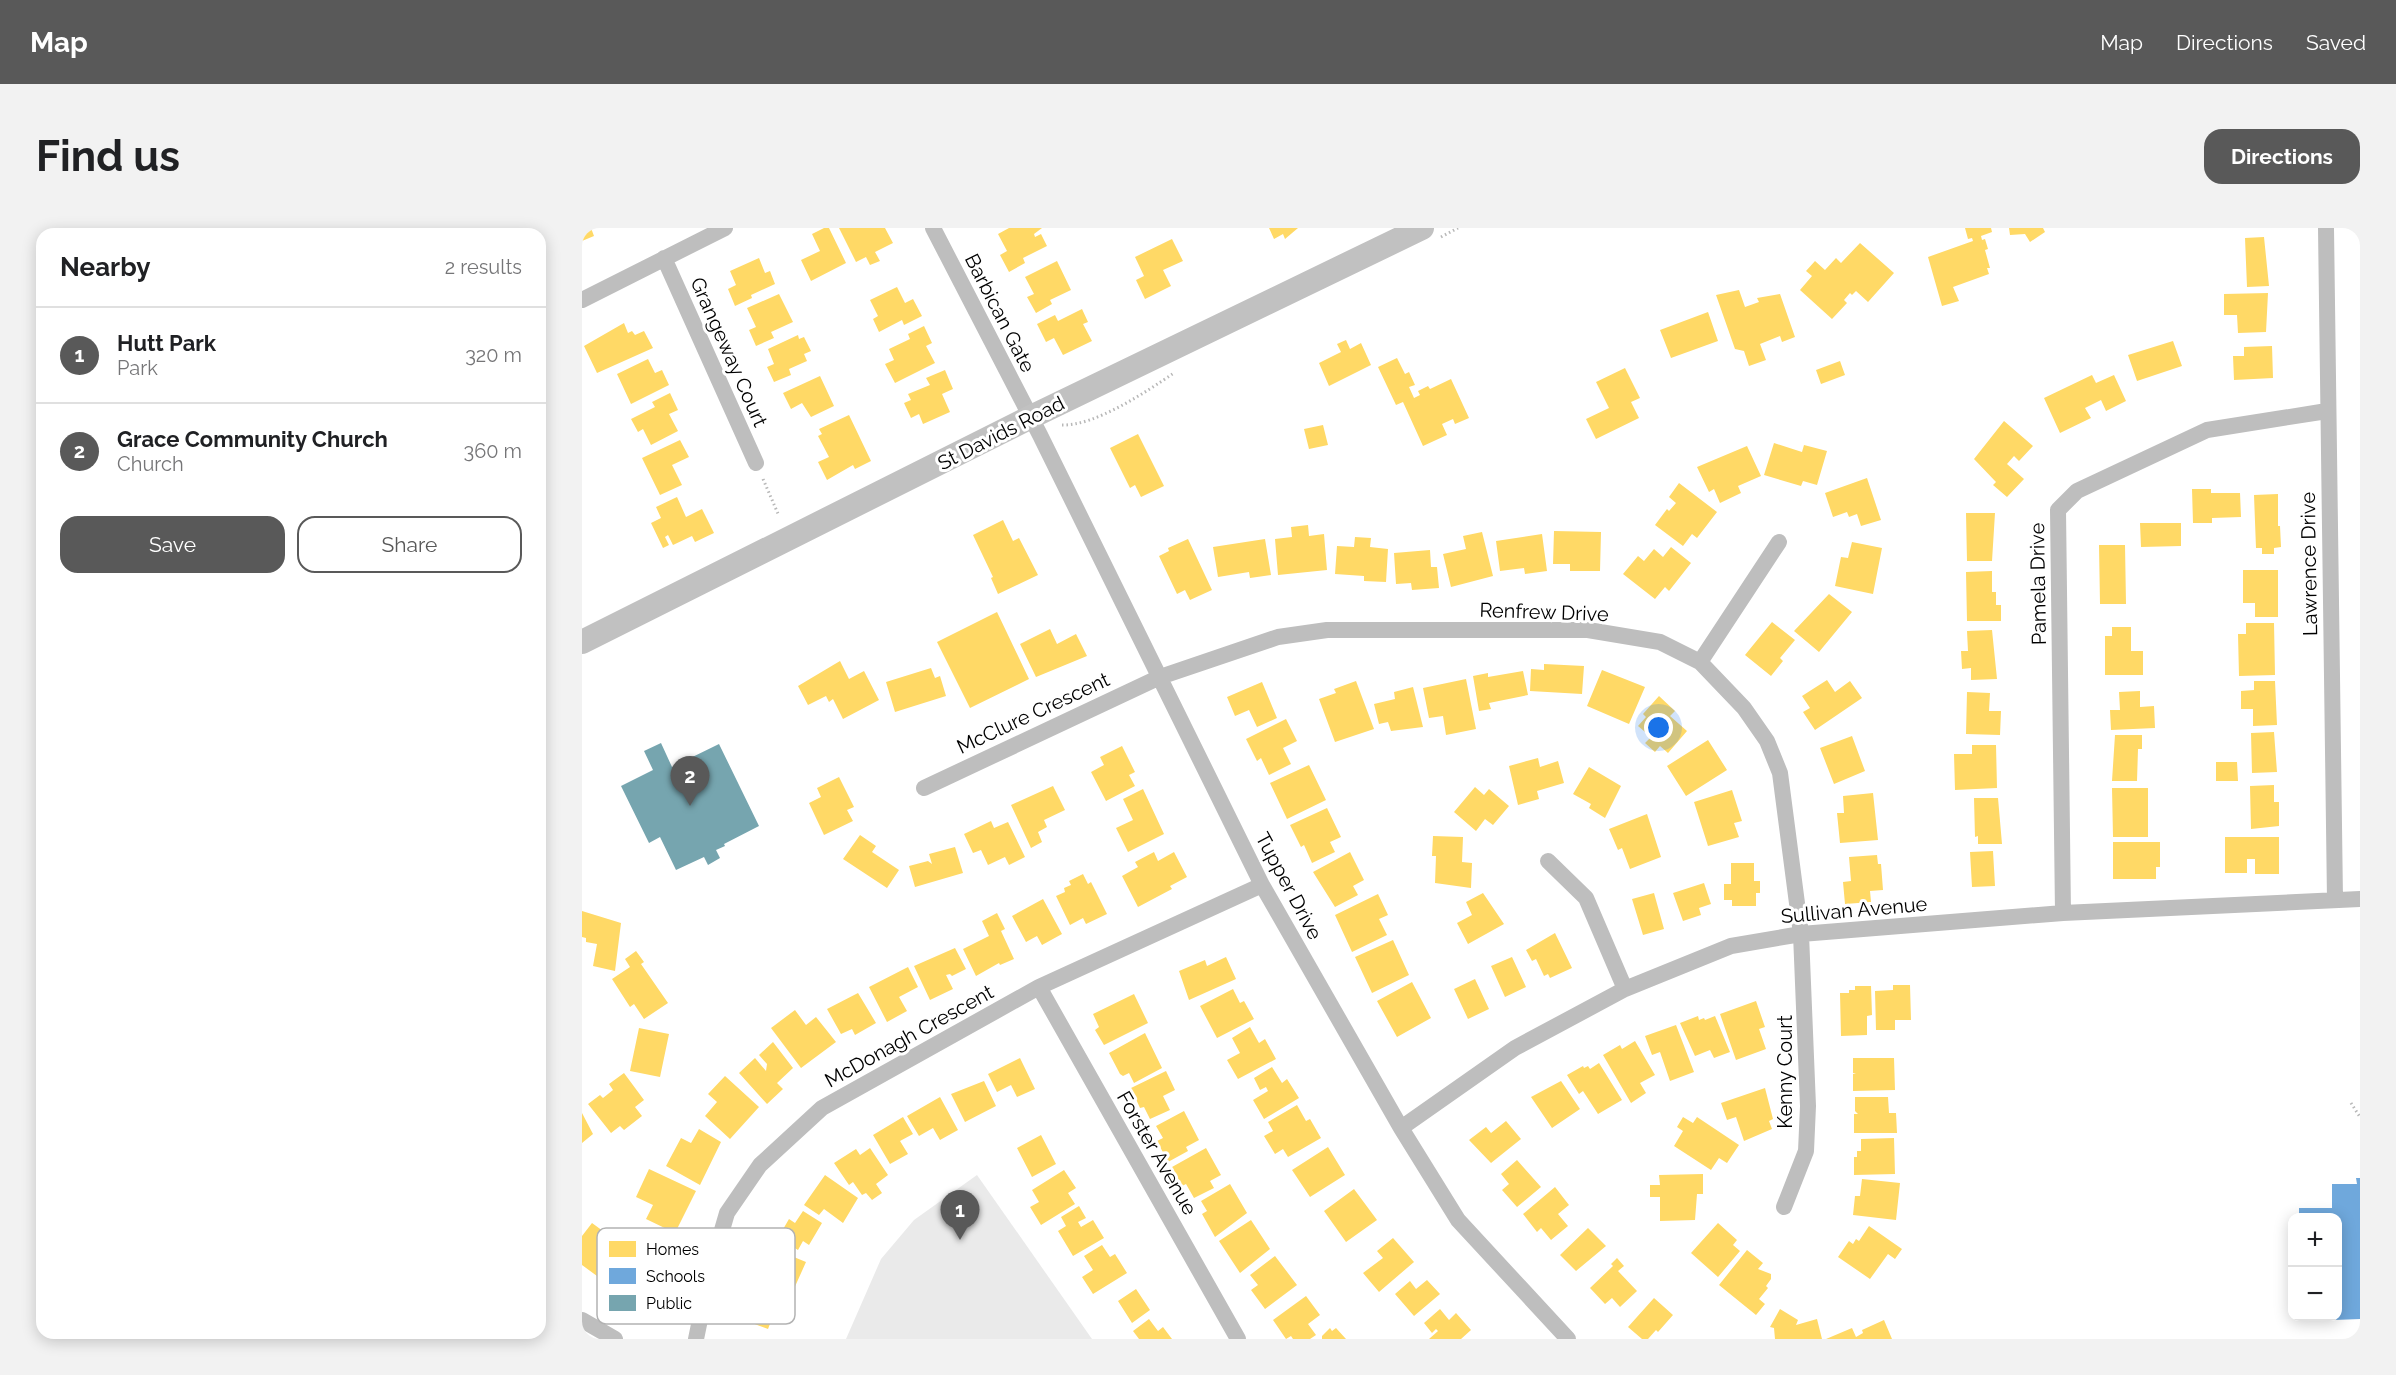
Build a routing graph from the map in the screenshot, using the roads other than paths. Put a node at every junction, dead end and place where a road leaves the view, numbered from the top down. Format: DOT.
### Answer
graph roads {
  1 [pos="725,228"];
  2 [pos="933,228"];
  3 [pos="1422,228"];
  4 [pos="2326,228"];
  5 [pos="664,258"];
  6 [pos="582,300"];
  7 [pos="2327,411"];
  8 [pos="1031,417"];
  9 [pos="756,463"];
  10 [pos="1779,542"];
  11 [pos="582,642"];
  12 [pos="1700,662"];
  13 [pos="1160,677"];
  14 [pos="924,788"];
  15 [pos="1548,861"];
  16 [pos="1262,885"];
  17 [pos="2360,899"];
  18 [pos="2335,900"];
  19 [pos="2063,913"];
  20 [pos="1801,934"];
  21 [pos="1039,987"];
  22 [pos="1625,989"];
  23 [pos="1401,1128"];
  24 [pos="1784,1207"];
  25 [pos="723,1228"];
  26 [pos="582,1320"];
  27 [pos="699,1324"];
  28 [pos="615,1339"];
  29 [pos="696,1339"];
  30 [pos="1238,1339"];
  31 [pos="1568,1339"];
  1 -- 5 [label="street"];
  2 -- 8 [label="street, Barbican Gate"];
  3 -- 8 [label="main road, St Davids Road"];
  4 -- 7 [label="street, Lawrence Drive"];
  5 -- 6 [label="street"];
  5 -- 9 [label="street, Grangeway Court"];
  7 -- 18 [label="street, Lawrence Drive"];
  7 -- 19 [label="street, Pamela Drive"];
  8 -- 11 [label="main road, St Davids Road"];
  8 -- 13 [label="street, Tupper Drive"];
  10 -- 12 [label="street"];
  12 -- 13 [label="street, Renfrew Drive"];
  12 -- 20 [label="street, Renfrew Drive"];
  13 -- 14 [label="street, McClure Crescent"];
  13 -- 16 [label="street, Tupper Drive"];
  15 -- 22 [label="street"];
  16 -- 21 [label="street, McDonagh Crescent"];
  16 -- 23 [label="street, Tupper Drive"];
  17 -- 18 [label="street, Sullivan Avenue"];
  18 -- 19 [label="street, Sullivan Avenue"];
  19 -- 20 [label="street, Sullivan Avenue"];
  20 -- 22 [label="street, Sullivan Avenue"];
  20 -- 24 [label="street, Kenny Court"];
  21 -- 25 [label="street, McDonagh Crescent"];
  21 -- 30 [label="street, Forster Avenue"];
  22 -- 23 [label="street, Sullivan Avenue"];
  23 -- 31 [label="street, Tupper Drive"];
  26 -- 28 [label="street"];
  27 -- 29 [label="street, McDonagh Crescent"];
}
